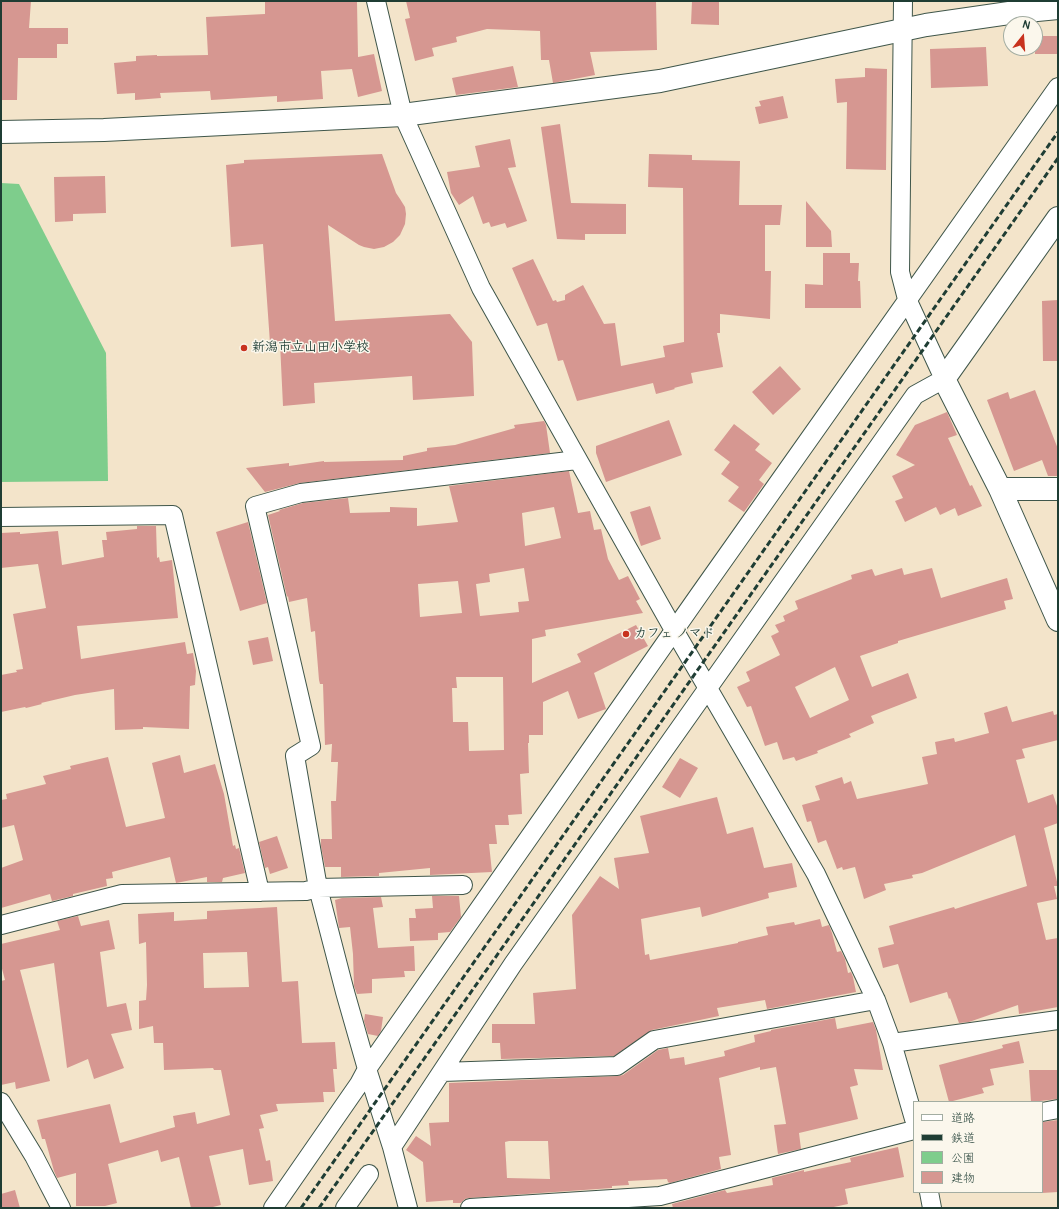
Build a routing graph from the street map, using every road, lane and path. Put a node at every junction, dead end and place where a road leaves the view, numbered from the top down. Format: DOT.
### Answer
graph roads {
  1 [pos="376,1"];
  2 [pos="903,1"];
  3 [pos="1058,8"];
  4 [pos="903,30"];
  5 [pos="1058,87"];
  6 [pos="403,115"];
  7 [pos="1,132"];
  8 [pos="1058,218"];
  9 [pos="907,299"];
  10 [pos="944,379"];
  11 [pos="577,460"];
  12 [pos="1000,488"];
  13 [pos="1058,489"];
  14 [pos="1,517"];
  15 [pos="1058,620"];
  16 [pos="674,630"];
  17 [pos="709,688"];
  18 [pos="464,885"];
  19 [pos="318,888"];
  20 [pos="260,892"];
  21 [pos="1,925"];
  22 [pos="876,1000"];
  23 [pos="1058,1020"];
  24 [pos="892,1043"];
  25 [pos="367,1069"];
  26 [pos="442,1072"];
  27 [pos="1,1102"];
  28 [pos="1058,1109"];
  29 [pos="1043,1112"];
  30 [pos="913,1116"];
  31 [pos="913,1130"];
  32 [pos="392,1147"];
  33 [pos="369,1174"];
  34 [pos="929,1193"];
  35 [pos="61,1208"];
  36 [pos="273,1208"];
  37 [pos="345,1208"];
  38 [pos="408,1208"];
  39 [pos="470,1208"];
  40 [pos="932,1208"];
  1 -- 6 [label="street"];
  2 -- 4 [label="street"];
  3 -- 4 [label="street"];
  4 -- 6 [label="street"];
  4 -- 9 [label="street"];
  5 -- 9 [label="street"];
  6 -- 7 [label="street"];
  6 -- 11 [label="street"];
  8 -- 10 [label="street"];
  9 -- 10 [label="street"];
  9 -- 16 [label="street"];
  10 -- 12 [label="street"];
  10 -- 17 [label="street"];
  11 -- 16 [label="street"];
  11 -- 19 [label="street"];
  12 -- 13 [label="street"];
  12 -- 15 [label="street"];
  14 -- 20 [label="street"];
  16 -- 17 [label="street"];
  16 -- 25 [label="street"];
  17 -- 22 [label="street"];
  17 -- 26 [label="street"];
  18 -- 19 [label="street"];
  19 -- 20 [label="street"];
  19 -- 25 [label="street"];
  20 -- 21 [label="street"];
  22 -- 24 [label="street"];
  22 -- 26 [label="street"];
  23 -- 24 [label="street"];
  24 -- 30 [label="street"];
  25 -- 32 [label="street"];
  25 -- 36 [label="street"];
  26 -- 32 [label="street"];
  27 -- 35 [label="street"];
  28 -- 29 [label="street"];
  31 -- 39 [label="street"];
  32 -- 38 [label="street"];
  33 -- 37 [label="street"];
  34 -- 40 [label="street"];
}
